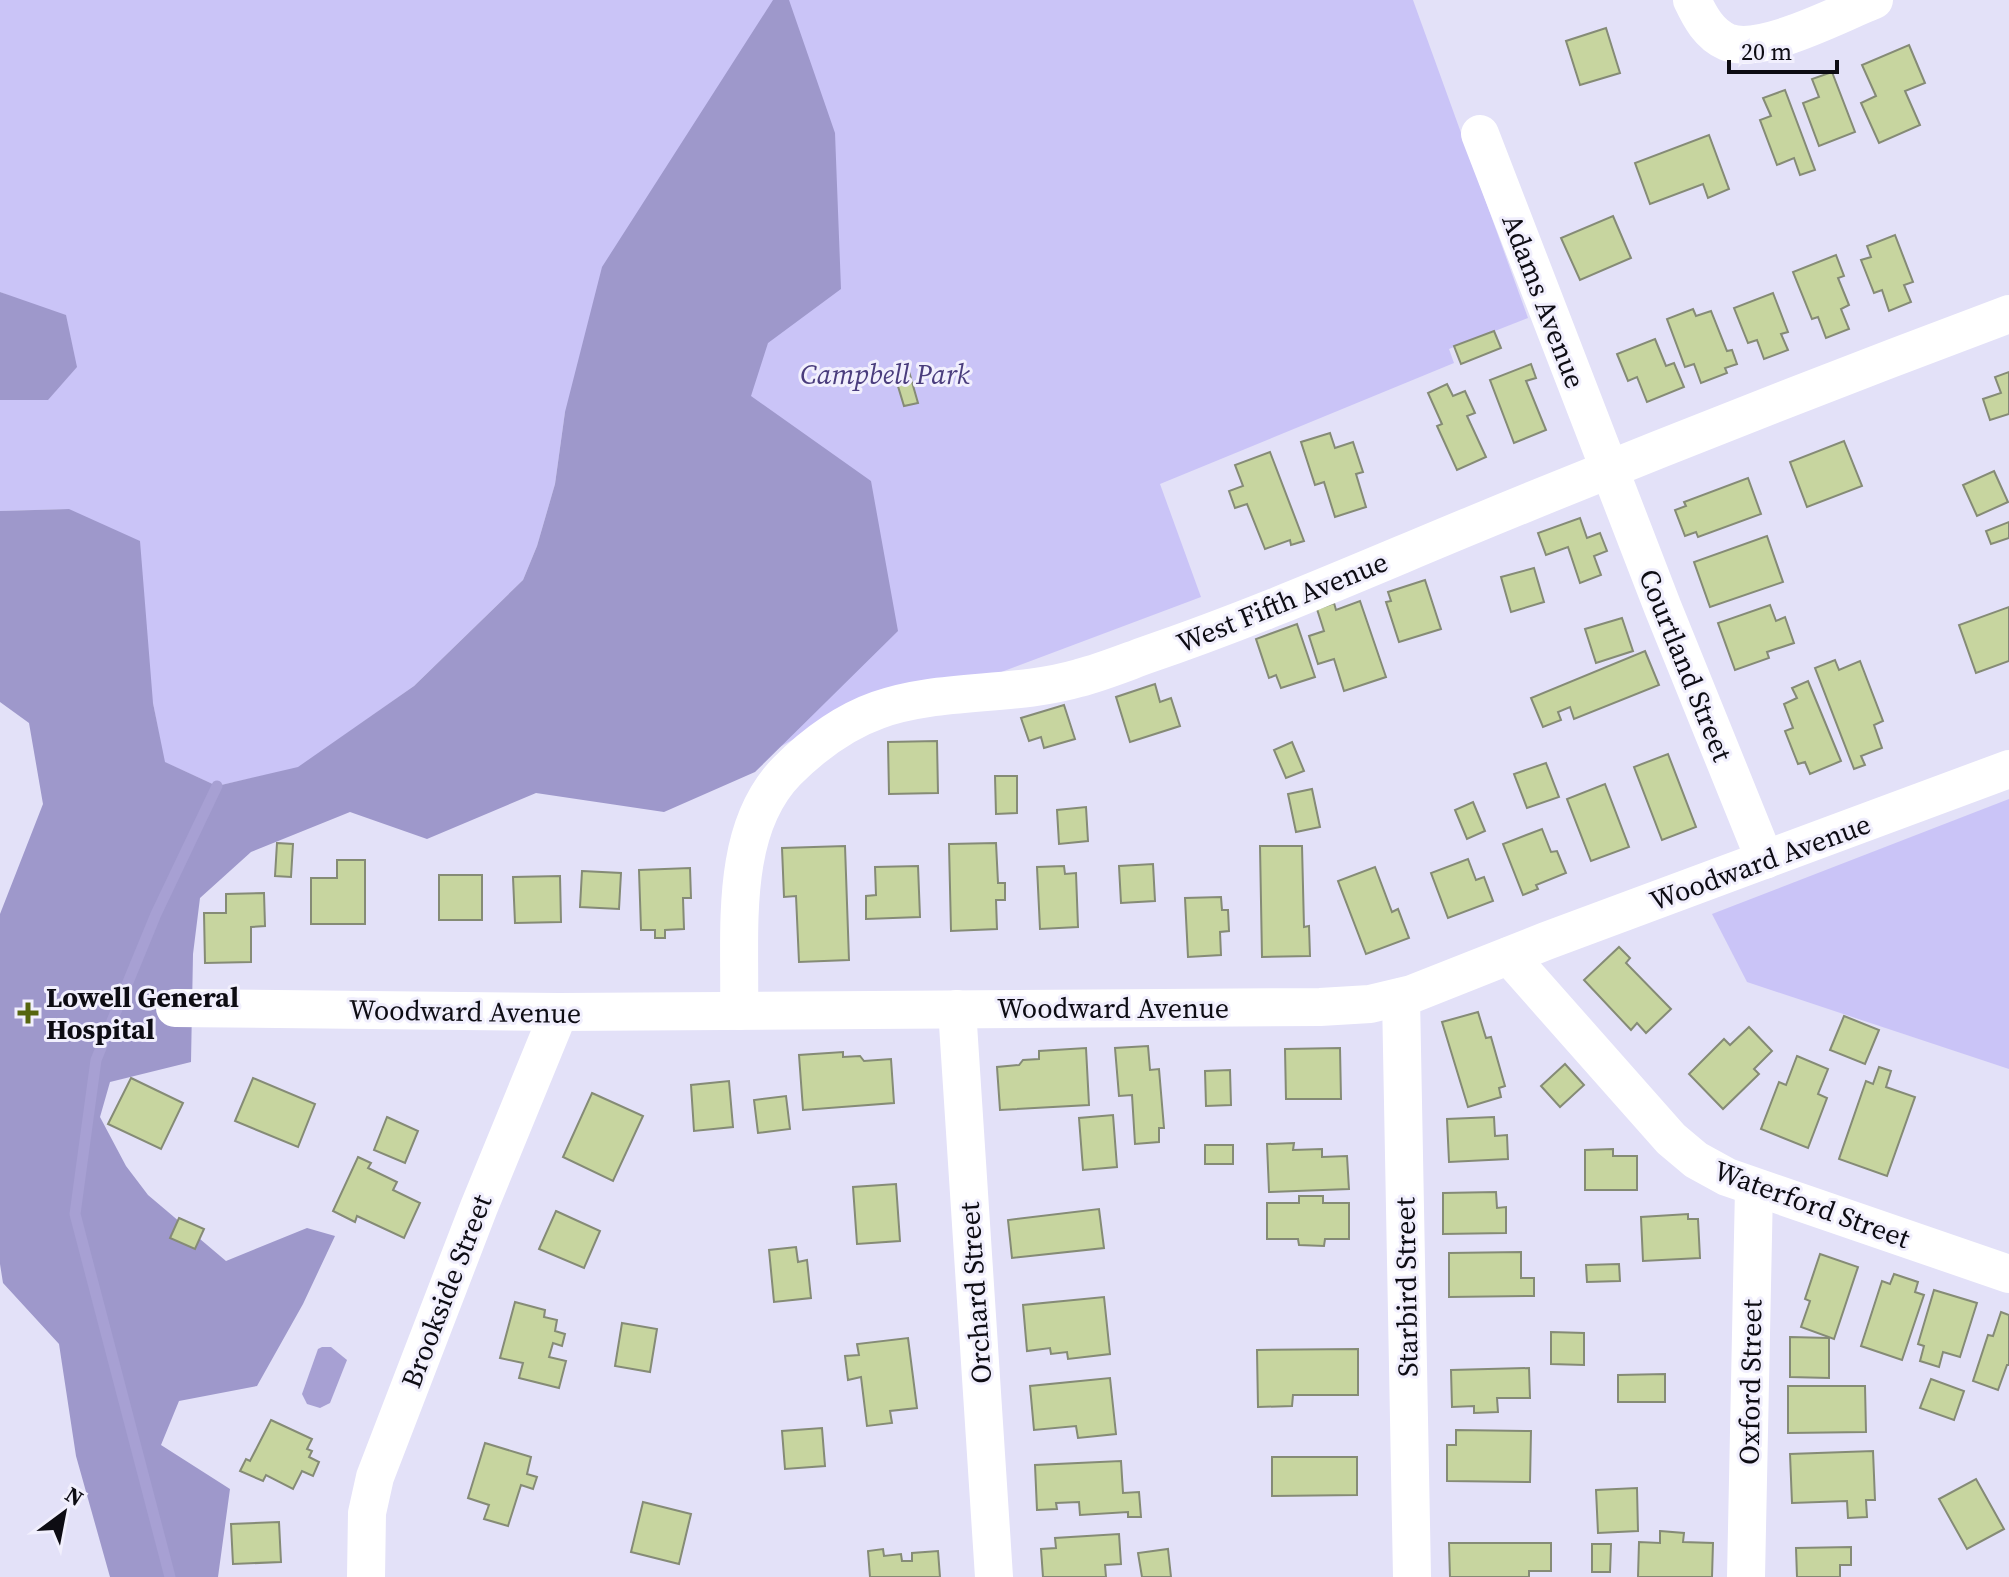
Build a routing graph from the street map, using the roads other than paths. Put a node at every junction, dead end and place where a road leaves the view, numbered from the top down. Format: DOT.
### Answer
graph roads {
  1 [pos="1692,0"];
  2 [pos="1874,0"];
  3 [pos="1480,134"];
  4 [pos="2009,314"];
  5 [pos="1608,469"];
  6 [pos="2009,769"];
  7 [pos="1765,860"];
  8 [pos="1509,956"];
  9 [pos="1401,997"];
  10 [pos="175,1008"];
  11 [pos="957,1009"];
  12 [pos="739,1011"];
  13 [pos="559,1012"];
  14 [pos="1754,1188"];
  15 [pos="2009,1274"];
  16 [pos="366,1577"];
  17 [pos="994,1577"];
  18 [pos="1412,1577"];
  19 [pos="1746,1577"];
  1 -- 2 [label="street"];
  3 -- 5 [label="street, Adams Avenue"];
  4 -- 5 [label="street, West Fifth Avenue"];
  5 -- 7 [label="street, Courtland Street"];
  5 -- 12 [label="street, West Fifth Avenue"];
  6 -- 7 [label="street, Woodward Avenue"];
  7 -- 8 [label="street, Woodward Avenue"];
  8 -- 9 [label="street, Woodward Avenue"];
  8 -- 14 [label="street, Waterford Street"];
  9 -- 11 [label="street, Woodward Avenue"];
  9 -- 18 [label="street, Starbird Street"];
  10 -- 13 [label="street, Woodward Avenue"];
  11 -- 12 [label="street, Woodward Avenue"];
  11 -- 17 [label="street, Orchard Street"];
  12 -- 13 [label="street, Woodward Avenue"];
  13 -- 16 [label="street, Brookside Street"];
  14 -- 15 [label="street, Waterford Street"];
  14 -- 19 [label="street, Oxford Street"];
}
